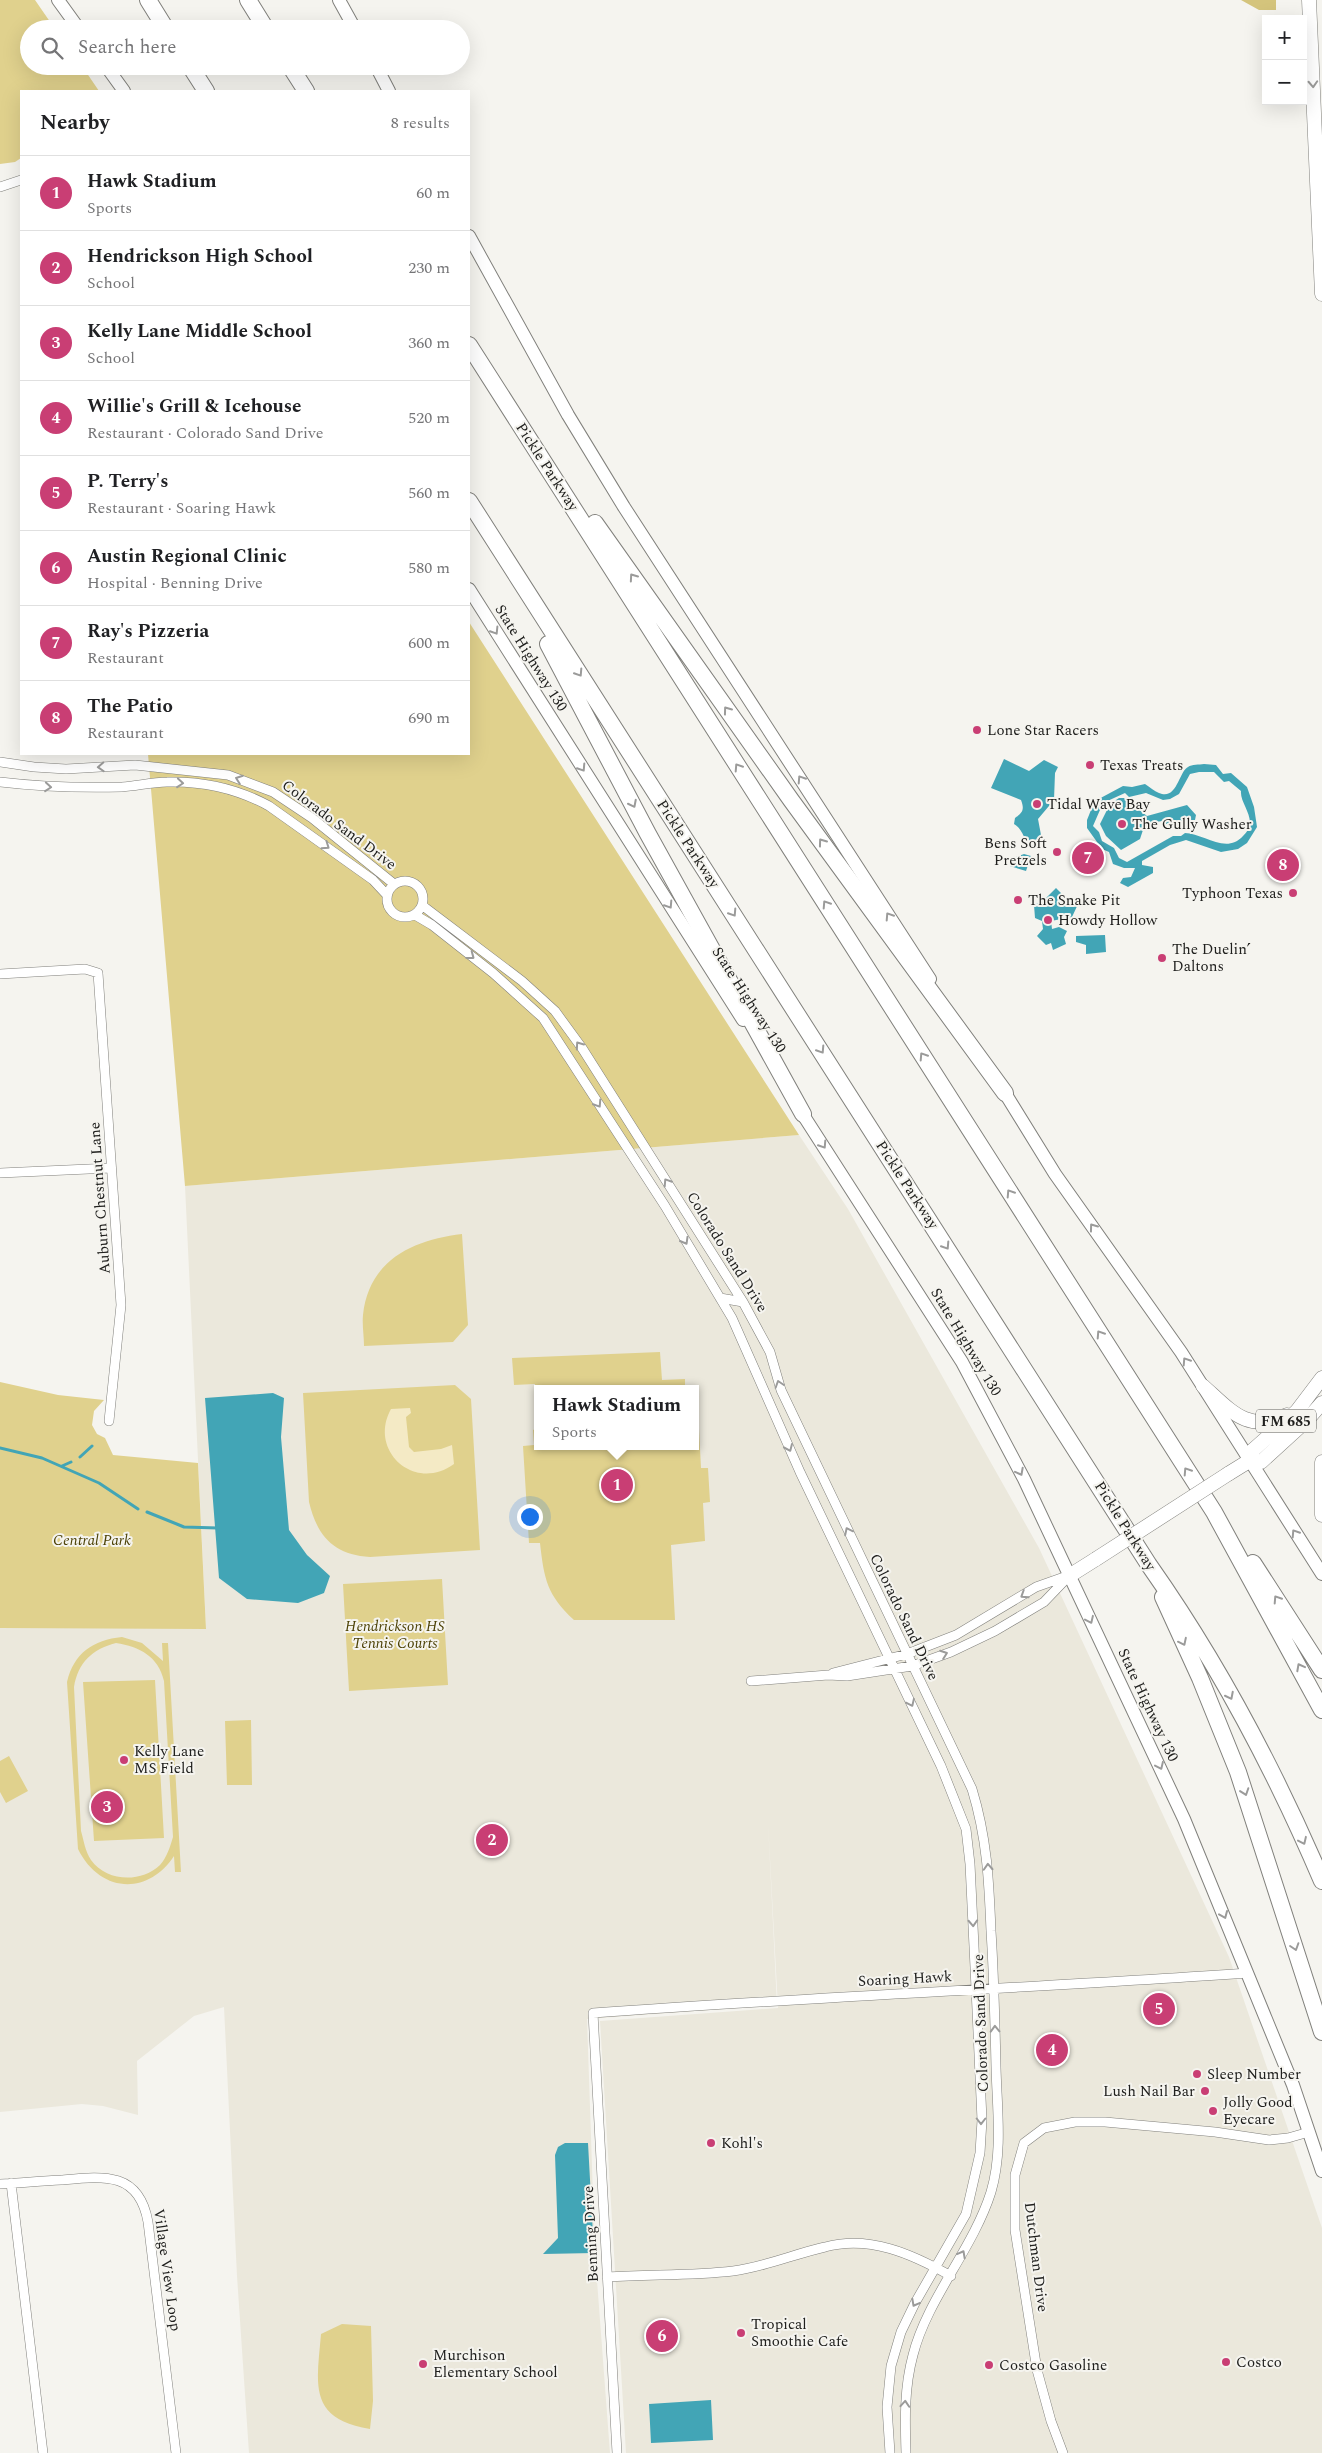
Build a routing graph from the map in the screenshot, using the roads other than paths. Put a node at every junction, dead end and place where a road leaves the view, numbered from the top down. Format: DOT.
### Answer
graph roads {
  1 [pos="58,0"];
  2 [pos="148,0"];
  3 [pos="248,0"];
  4 [pos="339,0"];
  5 [pos="1309,0"];
  6 [pos="72,20"];
  7 [pos="160,20"];
  8 [pos="260,20"];
  9 [pos="350,20"];
  10 [pos="112,75"];
  11 [pos="196,75"];
  12 [pos="296,75"];
  13 [pos="381,75"];
  14 [pos="123,90"];
  15 [pos="205,90"];
  16 [pos="305,90"];
  17 [pos="389,90"];
  18 [pos="20,180"];
  19 [pos="0,187"];
  20 [pos="470,238"];
  21 [pos="1322,294"];
  22 [pos="470,345"];
  23 [pos="470,346"];
  24 [pos="473,508"];
  25 [pos="470,592"];
  26 [pos="0,762"];
  27 [pos="0,782"];
  28 [pos="256,786"];
  29 [pos="252,797"];
  30 [pos="394,884"];
  31 [pos="387,895"];
  32 [pos="423,906"];
  33 [pos="415,915"];
  34 [pos="0,974"];
  35 [pos="1005,1093"];
  36 [pos="803,1114"];
  37 [pos="111,1168"];
  38 [pos="0,1174"];
  39 [pos="720,1298"];
  40 [pos="744,1302"];
  41 [pos="1322,1378"];
  42 [pos="1203,1386"];
  43 [pos="1322,1403"];
  44 [pos="1297,1411"];
  45 [pos="109,1422"];
  46 [pos="1249,1461"];
  47 [pos="1322,1462"];
  48 [pos="1214,1512"];
  49 [pos="1322,1515"];
  50 [pos="1150,1565"];
  51 [pos="1322,1574"];
  52 [pos="1069,1576"];
  53 [pos="907,1654"];
  54 [pos="892,1663"];
  55 [pos="912,1666"];
  56 [pos="1322,1670"];
  57 [pos="751,1681"];
  58 [pos="1322,1710"];
  59 [pos="1322,1881"];
  60 [pos="1248,1973"];
  61 [pos="994,1987"];
  62 [pos="976,1988"];
  63 [pos="593,2013"];
  64 [pos="1322,2032"];
  65 [pos="1309,2132"];
  66 [pos="1322,2171"];
  67 [pos="0,2184"];
  68 [pos="11,2184"];
  69 [pos="935,2268"];
  70 [pos="950,2276"];
  71 [pos="607,2277"];
  72 [pos="43,2453"];
  73 [pos="176,2453"];
  74 [pos="617,2453"];
  75 [pos="890,2453"];
  76 [pos="906,2453"];
  77 [pos="1063,2453"];
  1 -- 6 [label="main road"];
  2 -- 7 [label="highway"];
  3 -- 8 [label="highway"];
  4 -- 9 [label="main road"];
  5 -- 21 [label="main road, one-way"];
  10 -- 14 [label="main road"];
  11 -- 15 [label="highway"];
  12 -- 16 [label="highway"];
  13 -- 17 [label="main road"];
  18 -- 19 [label="street"];
  35 -- 20 [label="main road, one-way"];
  35 -- 22 [label="highway, one-way"];
  48 -- 23 [label="highway, Pickle Parkway, one-way"];
  24 -- 36 [label="highway, one-way"];
  24 -- 50 [label="highway, Pickle Parkway, one-way"];
  25 -- 36 [label="main road, State Highway 130, one-way"];
  28 -- 26 [label="street, Colorado Sand Drive, one-way"];
  27 -- 29 [label="street, Colorado Sand Drive, one-way"];
  28 -- 29 [label="street"];
  28 -- 30 [label="street, Colorado Sand Drive"];
  29 -- 31 [label="street, Colorado Sand Drive, one-way"];
  30 -- 31 [label="street"];
  30 -- 32 [label="street"];
  31 -- 33 [label="street"];
  32 -- 33 [label="street"];
  40 -- 32 [label="street, Colorado Sand Drive, one-way"];
  33 -- 39 [label="street, Colorado Sand Drive, one-way"];
  34 -- 37 [label="street, Auburn Chestnut Lane"];
  42 -- 35 [label="main road, one-way"];
  36 -- 52 [label="main road, State Highway 130, one-way"];
  37 -- 38 [label="street"];
  37 -- 45 [label="street, Auburn Chestnut Lane"];
  39 -- 40 [label="street"];
  39 -- 54 [label="street, Colorado Sand Drive, one-way"];
  53 -- 40 [label="street, Colorado Sand Drive, one-way"];
  41 -- 44 [label="main road, FM 685 / FM 685"];
  42 -- 44 [label="main road"];
  42 -- 46 [label="main road"];
  43 -- 46 [label="main road, FM 685"];
  44 -- 46 [label="main road, FM 685 / FM 685"];
  51 -- 46 [label="main road, one-way"];
  46 -- 52 [label="main road, FM 685 / FM 685, bridge"];
  47 -- 49 [label="main road"];
  56 -- 48 [label="highway, one-way"];
  58 -- 48 [label="highway, Pickle Parkway, one-way"];
  50 -- 59 [label="highway, Pickle Parkway, one-way"];
  50 -- 64 [label="highway, one-way"];
  52 -- 53 [label="street, one-way"];
  55 -- 52 [label="street, one-way"];
  52 -- 60 [label="main road, State Highway 130, one-way"];
  53 -- 54 [label="street"];
  53 -- 55 [label="street, Colorado Sand Drive"];
  54 -- 55 [label="street"];
  54 -- 57 [label="street"];
  54 -- 62 [label="street, Colorado Sand Drive, one-way"];
  61 -- 55 [label="street, Colorado Sand Drive, one-way"];
  60 -- 61 [label="street, Soaring Hawk"];
  60 -- 65 [label="main road, State Highway 130"];
  61 -- 62 [label="street, Soaring Hawk"];
  70 -- 61 [label="street, Colorado Sand Drive, one-way"];
  62 -- 63 [label="street, Soaring Hawk"];
  62 -- 69 [label="street, Colorado Sand Drive, one-way"];
  63 -- 71 [label="street, Benning Drive"];
  65 -- 66 [label="main road, State Highway 130"];
  65 -- 77 [label="street, Dutchman Drive"];
  67 -- 68 [label="street, Village View Loop"];
  68 -- 72 [label="street"];
  68 -- 73 [label="street, Village View Loop"];
  69 -- 70 [label="street"];
  69 -- 71 [label="street"];
  69 -- 75 [label="street, Colorado Sand Drive, one-way"];
  76 -- 70 [label="street, Colorado Sand Drive, one-way"];
  71 -- 74 [label="street, Benning Drive"];
}
